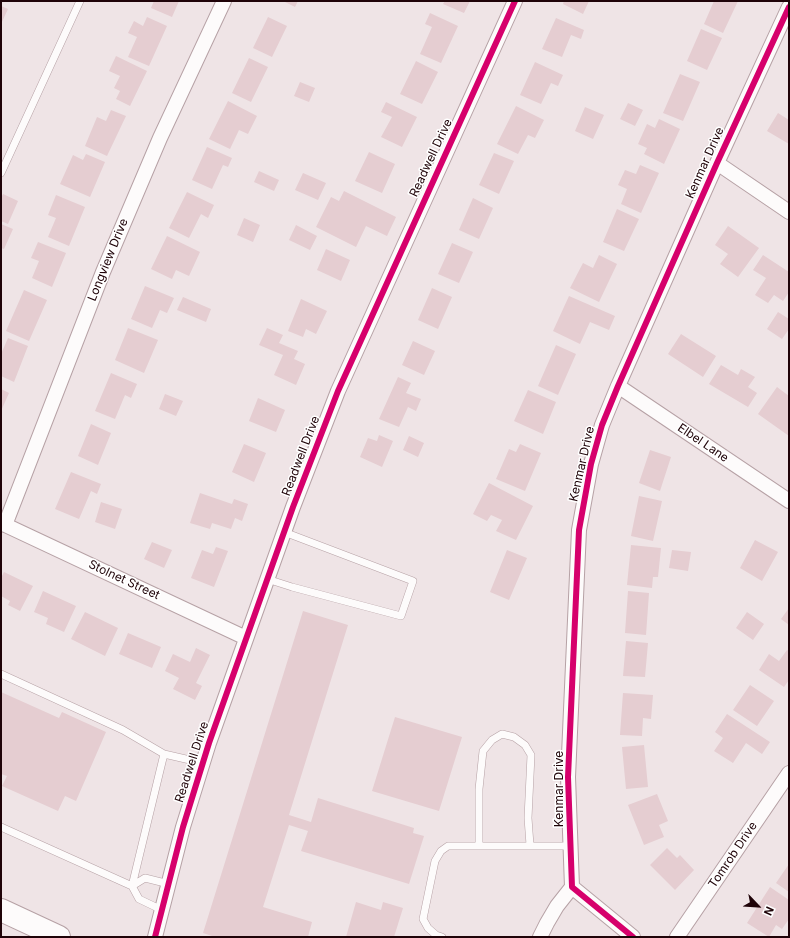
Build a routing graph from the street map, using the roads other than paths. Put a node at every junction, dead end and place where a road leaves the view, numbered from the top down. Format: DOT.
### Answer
graph roads {
  1 [pos="80,1"];
  2 [pos="224,1"];
  3 [pos="515,1"];
  4 [pos="789,7"];
  5 [pos="717,163"];
  6 [pos="1,173"];
  7 [pos="789,212"];
  8 [pos="618,386"];
  9 [pos="789,501"];
  10 [pos="3,524"];
  11 [pos="284,532"];
  12 [pos="268,579"];
  13 [pos="246,638"];
  14 [pos="1,674"];
  15 [pos="164,754"];
  16 [pos="203,763"];
  17 [pos="789,773"];
  18 [pos="1,827"];
  19 [pos="479,846"];
  20 [pos="530,846"];
  21 [pos="571,846"];
  22 [pos="169,884"];
  23 [pos="132,886"];
  24 [pos="572,887"];
  25 [pos="1,910"];
  26 [pos="162,910"];
  27 [pos="629,936"];
  28 [pos="59,937"];
  29 [pos="155,937"];
  30 [pos="442,937"];
  31 [pos="540,937"];
  32 [pos="677,937"];
  1 -- 6 [label="lane"];
  2 -- 10 [label="street, Longview Drive"];
  3 -- 11 [label="street, Readwell Drive"];
  4 -- 5 [label="street, Kenmar Drive"];
  5 -- 7 [label="street"];
  5 -- 8 [label="street, Kenmar Drive"];
  8 -- 9 [label="street, Elbel Lane"];
  8 -- 21 [label="street, Kenmar Drive"];
  10 -- 13 [label="street, Stolnet Street"];
  11 -- 12 [label="street, Readwell Drive"];
  11 -- 12 [label="lane"];
  12 -- 13 [label="street, Readwell Drive"];
  13 -- 16 [label="street, Readwell Drive"];
  14 -- 15 [label="lane"];
  15 -- 16 [label="lane"];
  15 -- 23 [label="lane"];
  16 -- 22 [label="street, Readwell Drive"];
  17 -- 32 [label="street, Tomrob Drive"];
  18 -- 23 [label="lane"];
  19 -- 20 [label="lane"];
  19 -- 20 [label="lane"];
  19 -- 30 [label="lane"];
  20 -- 21 [label="lane"];
  21 -- 24 [label="street, Kenmar Drive"];
  22 -- 23 [label="lane"];
  22 -- 26 [label="street, Readwell Drive"];
  23 -- 26 [label="lane"];
  24 -- 27 [label="street"];
  24 -- 31 [label="street"];
  25 -- 28 [label="main road"];
  26 -- 29 [label="street, Readwell Drive"];
}
